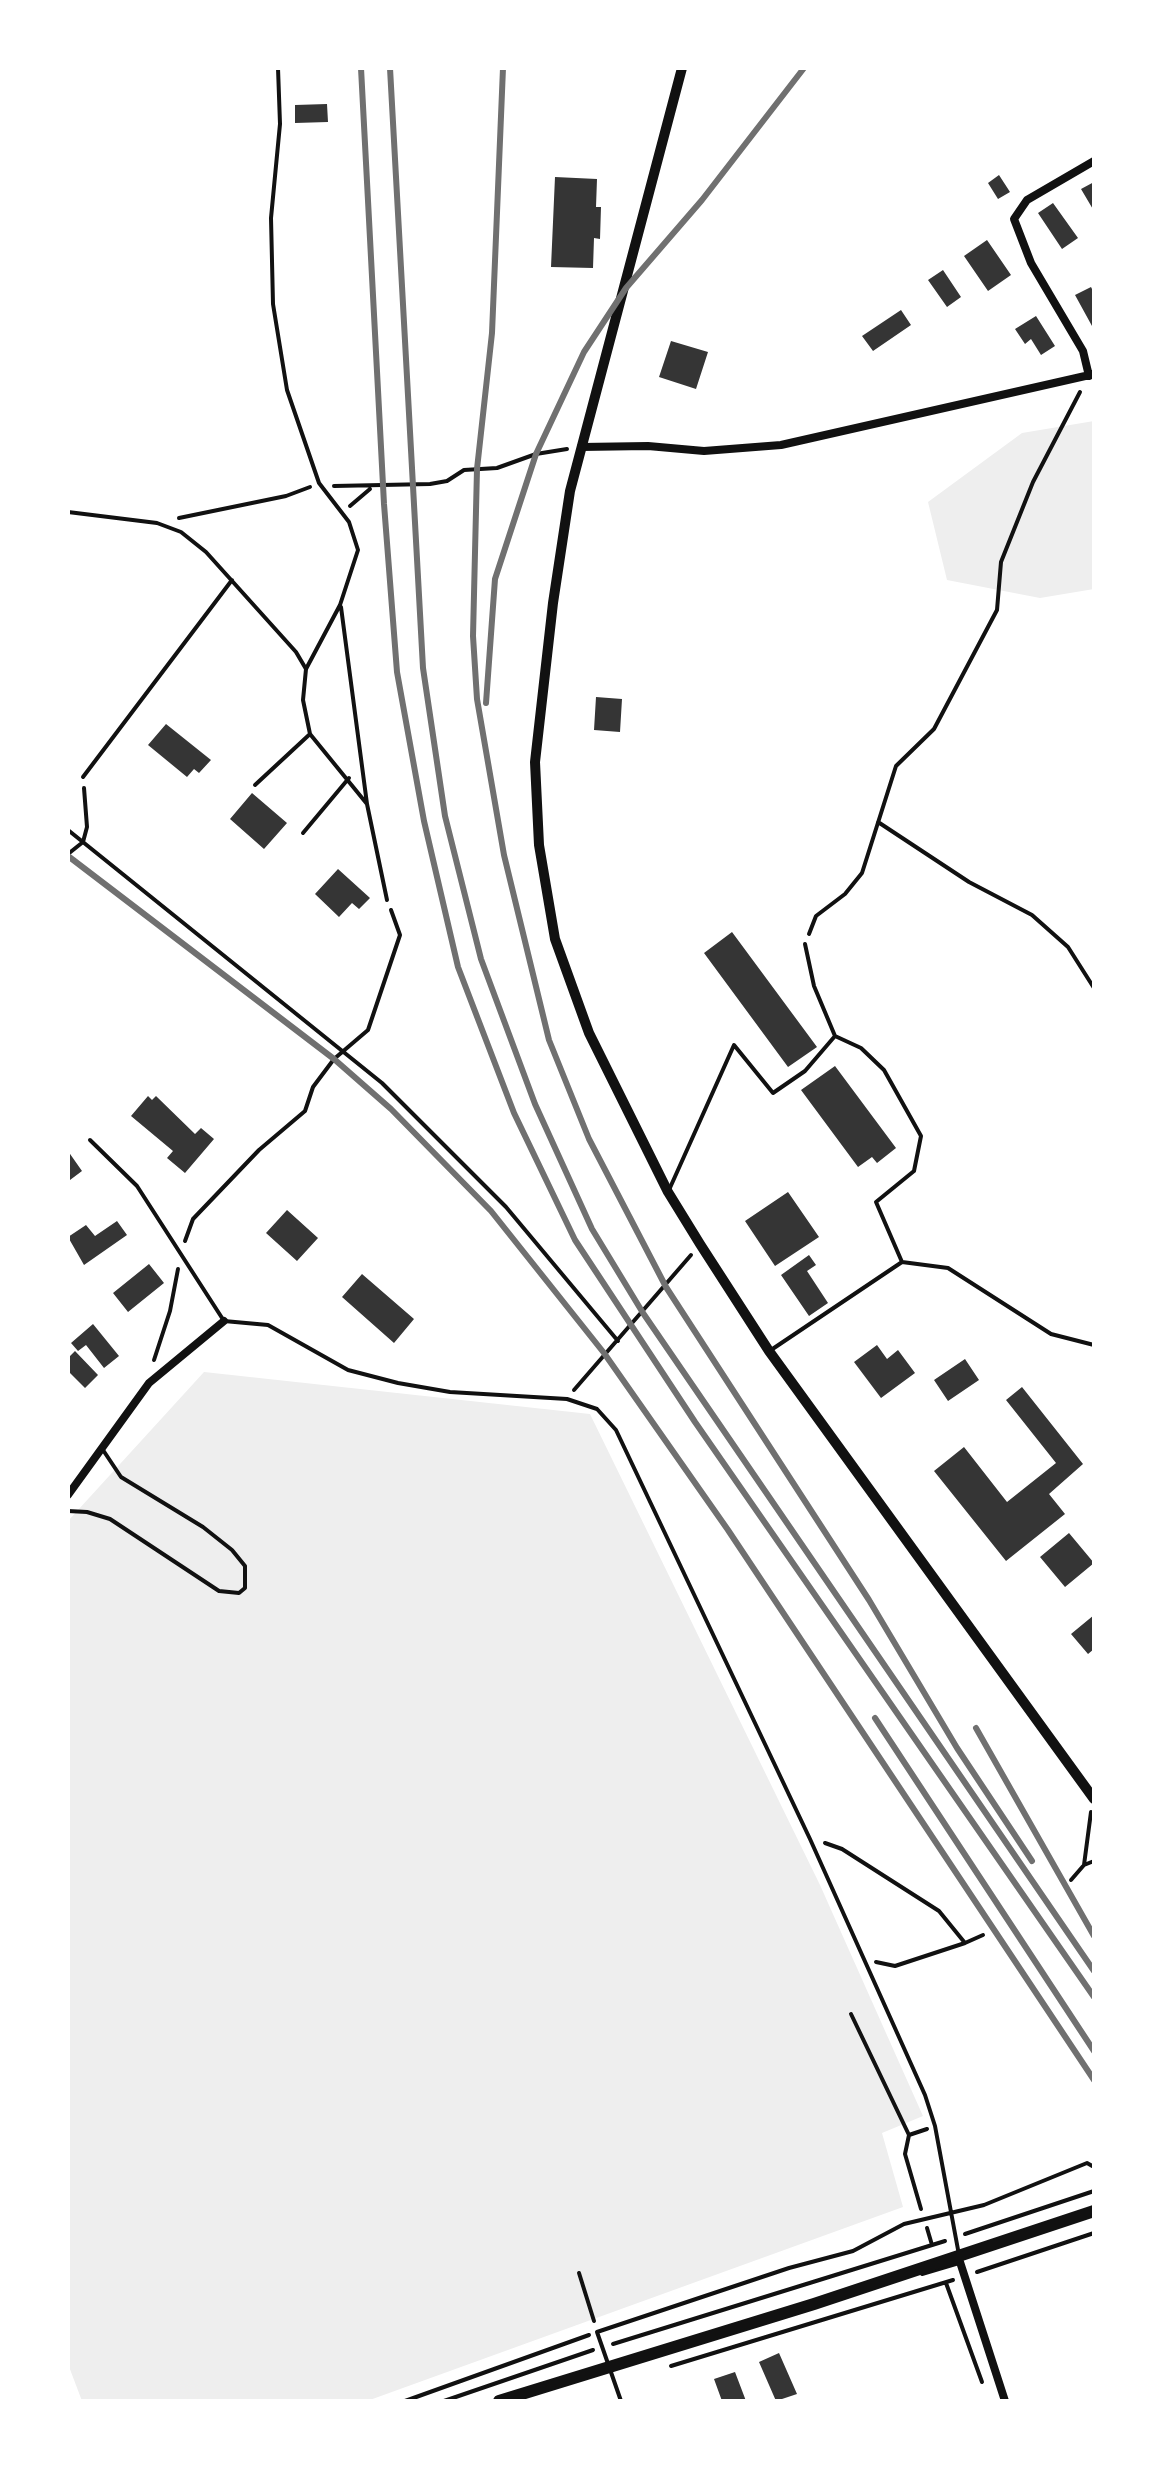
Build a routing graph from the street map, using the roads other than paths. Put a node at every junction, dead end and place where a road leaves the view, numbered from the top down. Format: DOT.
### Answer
graph roads {
  1 [pos="278,68"];
  2 [pos="682,68"];
  3 [pos="1094,161"];
  4 [pos="1091,375"];
  5 [pos="581,447"];
  6 [pos="68,512"];
  7 [pos="232,580"];
  8 [pos="340,605"];
  9 [pos="306,669"];
  10 [pos="310,734"];
  11 [pos="83,777"];
  12 [pos="349,778"];
  13 [pos="255,785"];
  14 [pos="367,804"];
  15 [pos="303,833"];
  16 [pos="387,900"];
  17 [pos="805,944"];
  18 [pos="835,1036"];
  19 [pos="90,1140"];
  20 [pos="668,1192"];
  21 [pos="902,1262"];
  22 [pos="224,1321"];
  23 [pos="1094,1345"];
  24 [pos="769,1351"];
  25 [pos="102,1448"];
  26 [pos="68,1495"];
  27 [pos="68,1511"];
  28 [pos="1094,1802"];
  29 [pos="1094,2167"];
  30 [pos="953,2210"];
  31 [pos="1094,2211"];
  32 [pos="960,2262"];
  33 [pos="611,2371"];
  34 [pos="499,2401"];
  35 [pos="621,2401"];
  36 [pos="1005,2401"];
  1 -- 8 [label="lane"];
  2 -- 5 [label="street"];
  3 -- 4 [label="street"];
  4 -- 5 [label="street"];
  5 -- 20 [label="street"];
  6 -- 7 [label="lane"];
  7 -- 9 [label="lane"];
  7 -- 11 [label="lane"];
  8 -- 9 [label="lane"];
  8 -- 14 [label="lane"];
  9 -- 10 [label="lane"];
  10 -- 12 [label="lane"];
  10 -- 13 [label="lane"];
  12 -- 14 [label="lane"];
  12 -- 15 [label="lane"];
  14 -- 16 [label="lane"];
  17 -- 18 [label="lane"];
  18 -- 20 [label="lane"];
  18 -- 21 [label="lane"];
  19 -- 22 [label="lane"];
  20 -- 24 [label="street"];
  21 -- 23 [label="lane"];
  21 -- 24 [label="lane"];
  22 -- 25 [label="street"];
  22 -- 30 [label="lane"];
  24 -- 28 [label="street"];
  25 -- 26 [label="street"];
  25 -- 27 [label="lane"];
  29 -- 30 [label="lane"];
  30 -- 32 [label="lane"];
  30 -- 33 [label="lane"];
  31 -- 34 [label="main road"];
  32 -- 33 [label="lane"];
  32 -- 36 [label="street"];
  33 -- 35 [label="lane"];
}
